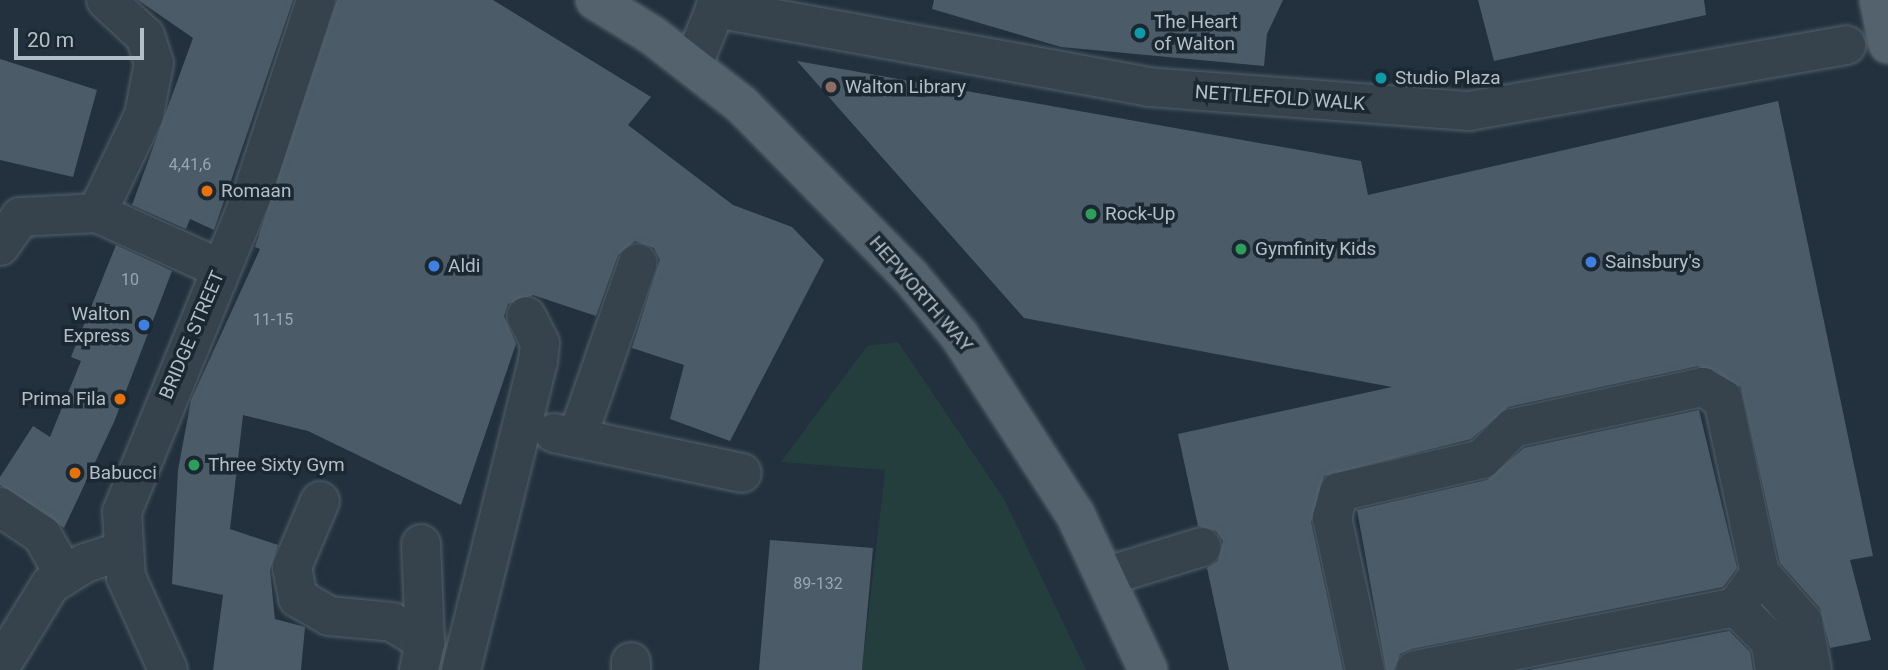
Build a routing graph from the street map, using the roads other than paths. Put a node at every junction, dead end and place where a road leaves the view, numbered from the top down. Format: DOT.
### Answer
graph roads {
  1 [pos="106,0"];
  2 [pos="316,0"];
  3 [pos="594,0"];
  4 [pos="1879,0"];
  5 [pos="717,4"];
  6 [pos="1888,44"];
  7 [pos="1846,45"];
  8 [pos="693,64"];
  9 [pos="97,213"];
  10 [pos="0,246"];
  11 [pos="638,262"];
  12 [pos="220,269"];
  13 [pos="526,316"];
  14 [pos="742,473"];
  15 [pos="320,502"];
  16 [pos="0,508"];
  17 [pos="421,544"];
  18 [pos="1202,547"];
  19 [pos="122,551"];
  20 [pos="1760,573"];
  21 [pos="64,574"];
  22 [pos="1107,576"];
  23 [pos="1737,607"];
  24 [pos="1791,655"];
  25 [pos="422,656"];
  26 [pos="0,667"];
  27 [pos="1421,669"];
  28 [pos="168,670"];
  29 [pos="461,670"];
  30 [pos="1149,670"];
  31 [pos="1365,670"];
  1 -- 9 [label="street"];
  2 -- 12 [label="street, BRIDGE STREET"];
  3 -- 8 [label="main road, HEPWORTH WAY"];
  4 -- 6 [label="main road"];
  5 -- 7 [label="street, NETTLEFOLD WALK"];
  5 -- 8 [label="street"];
  8 -- 22 [label="main road, HEPWORTH WAY"];
  9 -- 10 [label="street"];
  9 -- 12 [label="street"];
  11 -- 14 [label="street"];
  12 -- 19 [label="street, BRIDGE STREET"];
  13 -- 29 [label="street"];
  15 -- 25 [label="street"];
  16 -- 21 [label="street"];
  17 -- 25 [label="street"];
  18 -- 22 [label="street"];
  19 -- 21 [label="street"];
  19 -- 28 [label="street, BRIDGE STREET"];
  20 -- 23 [label="street"];
  20 -- 24 [label="street"];
  20 -- 31 [label="street"];
  21 -- 26 [label="street"];
  22 -- 30 [label="main road, HEPWORTH WAY"];
  23 -- 24 [label="street"];
  23 -- 27 [label="street"];
}
